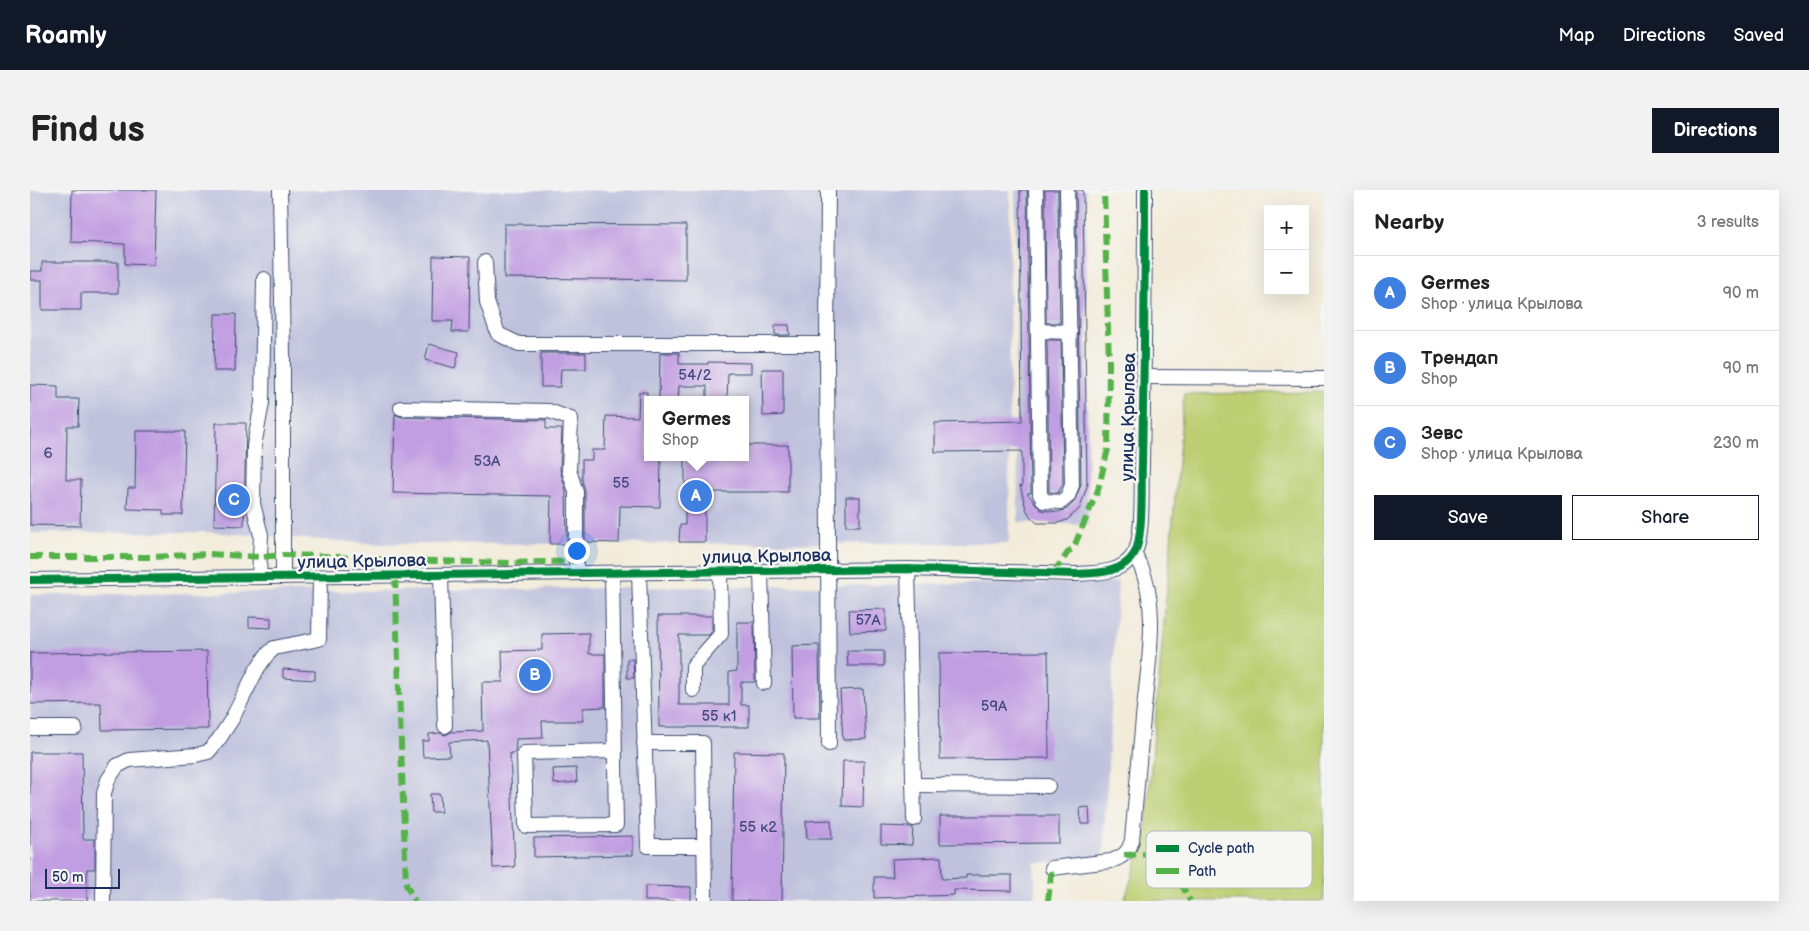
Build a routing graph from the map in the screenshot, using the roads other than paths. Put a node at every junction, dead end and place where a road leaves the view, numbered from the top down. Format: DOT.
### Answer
graph roads {
  1 [pos="280,190"];
  2 [pos="828,190"];
  3 [pos="1036,190"];
  4 [pos="1067,190"];
  5 [pos="1145,190"];
  6 [pos="486,262"];
  7 [pos="264,279"];
  8 [pos="1038,331"];
  9 [pos="1070,332"];
  10 [pos="828,344"];
  11 [pos="1144,378"];
  12 [pos="1324,378"];
  13 [pos="401,408"];
  14 [pos="1134,554"];
  15 [pos="908,569"];
  16 [pos="828,570"];
  17 [pos="762,571"];
  18 [pos="720,572"];
  19 [pos="612,573"];
  20 [pos="639,573"];
  21 [pos="576,574"];
  22 [pos="441,575"];
  23 [pos="320,576"];
  24 [pos="259,577"];
  25 [pos="283,577"];
  26 [pos="30,580"];
  27 [pos="764,683"];
  28 [pos="693,690"];
  29 [pos="445,726"];
  30 [pos="30,728"];
  31 [pos="75,728"];
  32 [pos="644,743"];
  33 [pos="829,744"];
  34 [pos="615,751"];
  35 [pos="913,785"];
  36 [pos="1048,786"];
  37 [pos="914,819"];
  38 [pos="704,846"];
  39 [pos="1052,868"];
  40 [pos="103,901"];
  41 [pos="705,901"];
  1 -- 25 [label="street"];
  2 -- 10 [label="street"];
  3 -- 8 [label="street"];
  4 -- 9 [label="street"];
  5 -- 11 [label="street, улица Крылова"];
  6 -- 10 [label="street"];
  7 -- 24 [label="street"];
  8 -- 9 [label="street"];
  8 -- 9 [label="street"];
  10 -- 16 [label="street"];
  11 -- 12 [label="street"];
  11 -- 14 [label="street, улица Крылова"];
  13 -- 21 [label="street"];
  14 -- 15 [label="street, улица Крылова"];
  14 -- 39 [label="street"];
  15 -- 16 [label="street, улица Крылова"];
  15 -- 35 [label="street"];
  16 -- 17 [label="street, улица Крылова"];
  16 -- 33 [label="street"];
  17 -- 18 [label="street, улица Крылова"];
  17 -- 27 [label="street"];
  18 -- 20 [label="street, улица Крылова"];
  18 -- 28 [label="street"];
  19 -- 20 [label="street, улица Крылова"];
  19 -- 21 [label="street, улица Крылова"];
  19 -- 34 [label="street"];
  20 -- 32 [label="street"];
  21 -- 22 [label="street, улица Крылова"];
  22 -- 23 [label="street, улица Крылова"];
  22 -- 29 [label="street"];
  23 -- 25 [label="street, улица Крылова"];
  23 -- 40 [label="street"];
  24 -- 25 [label="street, улица Крылова"];
  24 -- 26 [label="street, улица Крылова"];
  30 -- 31 [label="street"];
  32 -- 38 [label="street"];
  32 -- 38 [label="street"];
  34 -- 34 [label="street"];
  35 -- 36 [label="street"];
  35 -- 37 [label="street"];
  38 -- 41 [label="street"];
}
